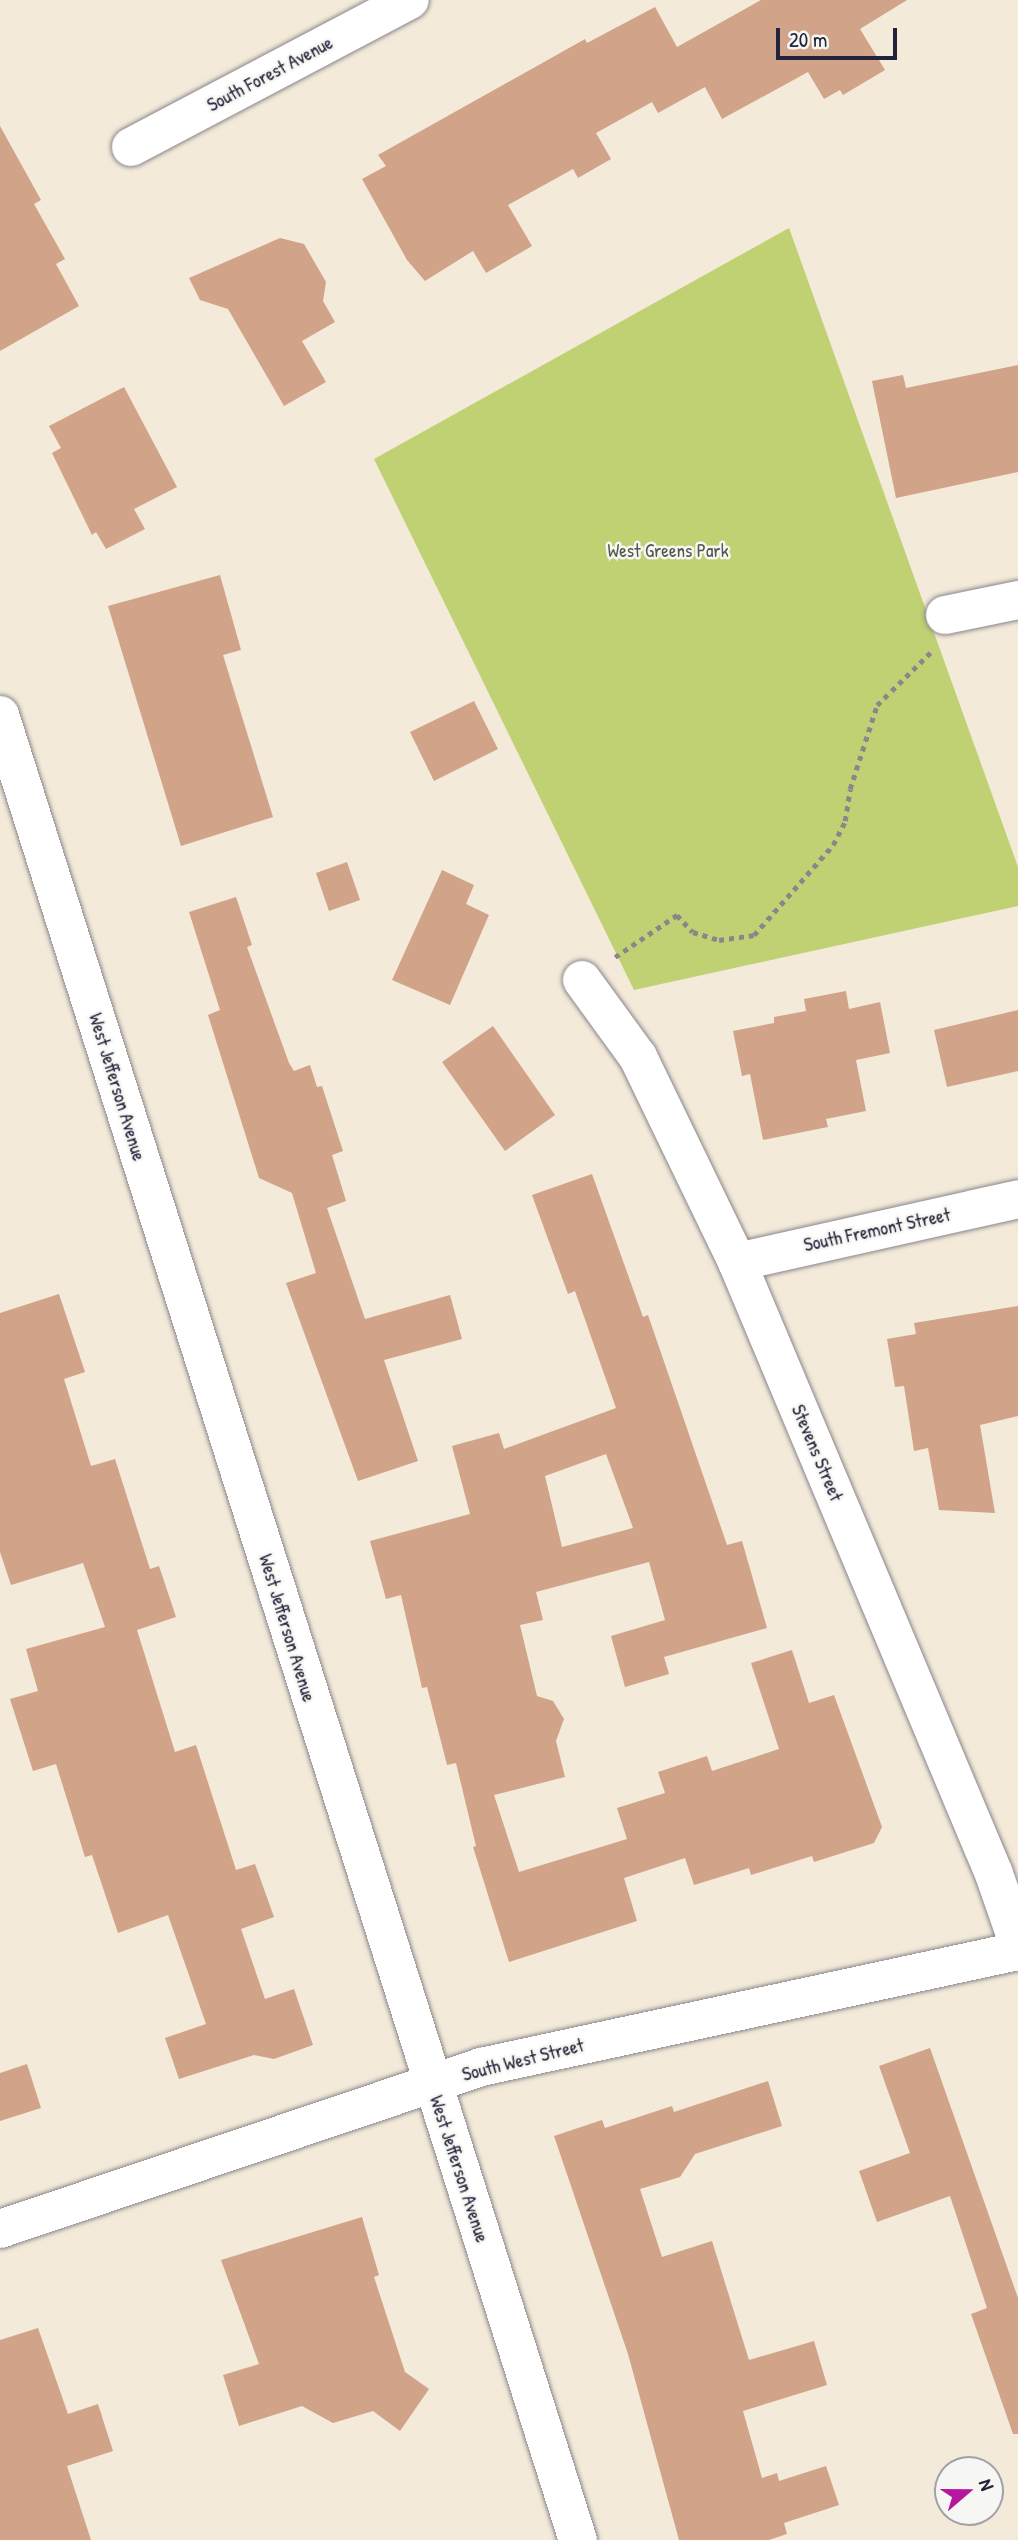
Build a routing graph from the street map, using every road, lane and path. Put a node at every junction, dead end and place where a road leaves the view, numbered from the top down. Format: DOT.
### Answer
graph roads {
  1 [pos="410,0"];
  2 [pos="131,147"];
  3 [pos="1018,600"];
  4 [pos="945,615"];
  5 [pos="0,715"];
  6 [pos="615,957"];
  7 [pos="582,980"];
  8 [pos="1018,1199"];
  9 [pos="737,1262"];
  10 [pos="1018,1943"];
  11 [pos="1018,1951"];
  12 [pos="432,2084"];
  13 [pos="0,2229"];
  14 [pos="578,2540"];
  1 -- 2 [label="street, South Forest Avenue"];
  3 -- 4 [label="street"];
  4 -- 6 [label="path"];
  5 -- 12 [label="street, West Jefferson Avenue"];
  7 -- 9 [label="street, Stevens Street"];
  8 -- 9 [label="street, South Fremont Street"];
  9 -- 10 [label="street, Stevens Street"];
  11 -- 12 [label="street, South West Street"];
  12 -- 13 [label="street, South West Street"];
  12 -- 14 [label="street, West Jefferson Avenue"];
}
